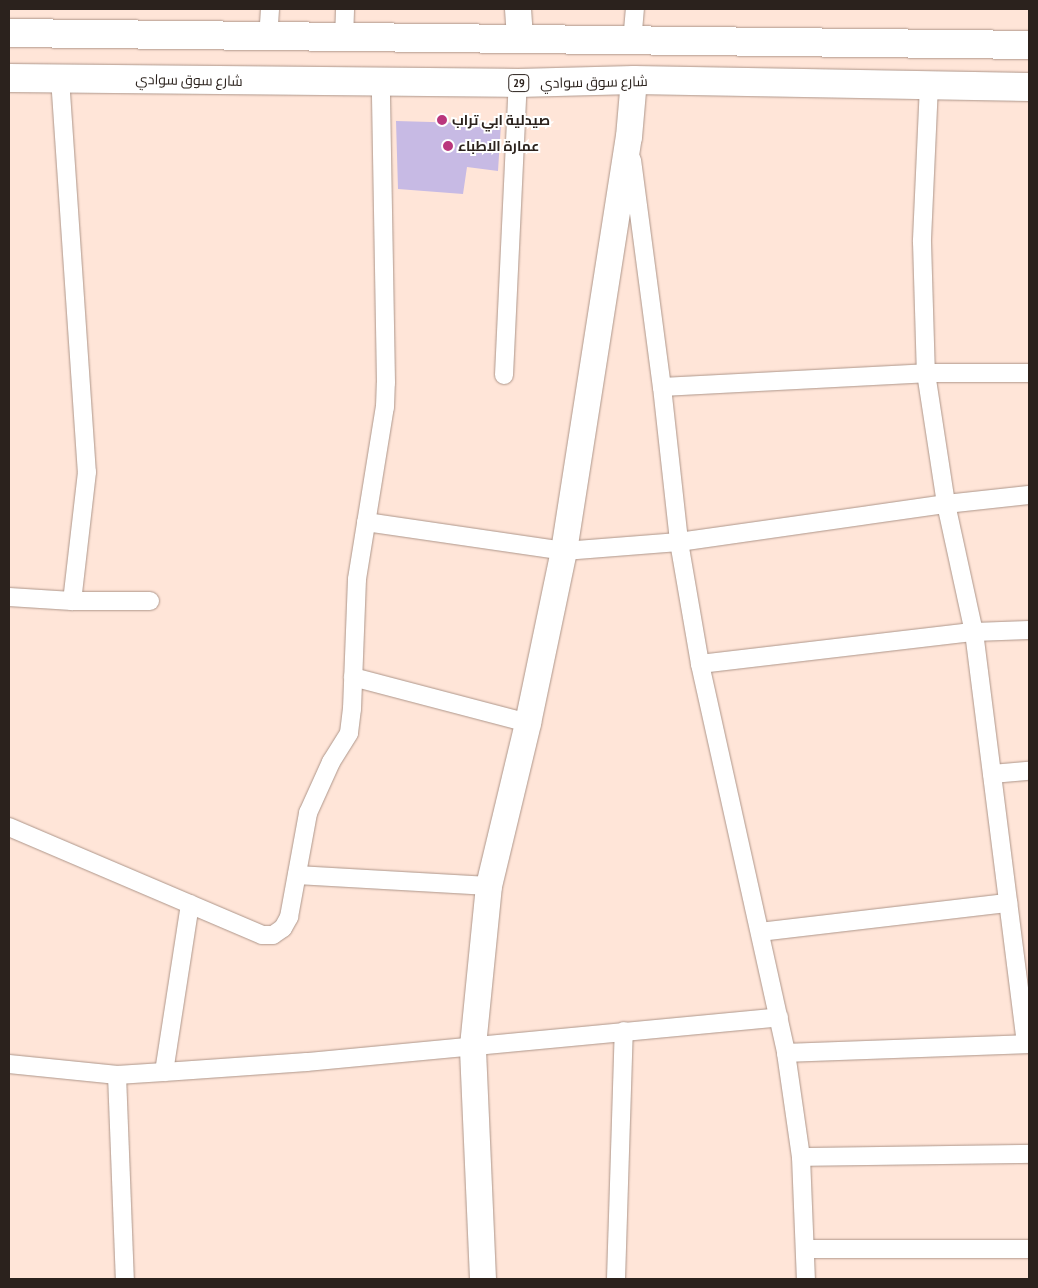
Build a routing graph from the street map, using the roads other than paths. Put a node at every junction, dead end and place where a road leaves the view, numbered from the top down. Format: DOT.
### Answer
graph roads {
  1 [pos="270,9"];
  2 [pos="345,9"];
  3 [pos="518,9"];
  4 [pos="635,9"];
  5 [pos="9,33"];
  6 [pos="153,36"];
  7 [pos="268,38"];
  8 [pos="520,38"];
  9 [pos="344,39"];
  10 [pos="632,42"];
  11 [pos="1029,45"];
  12 [pos="9,78"];
  13 [pos="60,78"];
  14 [pos="154,79"];
  15 [pos="634,80"];
  16 [pos="381,82"];
  17 [pos="518,84"];
  18 [pos="929,85"];
  19 [pos="1029,86"];
  20 [pos="629,138"];
  21 [pos="926,373"];
  22 [pos="1029,373"];
  23 [pos="504,375"];
  24 [pos="662,388"];
  25 [pos="1029,495"];
  26 [pos="946,504"];
  27 [pos="366,522"];
  28 [pos="679,542"];
  29 [pos="564,551"];
  30 [pos="9,597"];
  31 [pos="150,601"];
  32 [pos="72,602"];
  33 [pos="1029,630"];
  34 [pos="974,632"];
  35 [pos="700,664"];
  36 [pos="354,677"];
  37 [pos="528,723"];
  38 [pos="1029,771"];
  39 [pos="992,774"];
  40 [pos="9,827"];
  41 [pos="296,875"];
  42 [pos="490,886"];
  43 [pos="1008,902"];
  44 [pos="190,904"];
  45 [pos="760,932"];
  46 [pos="779,1017"];
  47 [pos="624,1030"];
  48 [pos="1028,1044"];
  49 [pos="473,1046"];
  50 [pos="786,1053"];
  51 [pos="9,1064"];
  52 [pos="164,1072"];
  53 [pos="117,1075"];
  54 [pos="1029,1154"];
  55 [pos="801,1157"];
  56 [pos="806,1249"];
  57 [pos="1029,1249"];
  58 [pos="125,1279"];
  59 [pos="483,1279"];
  60 [pos="616,1279"];
  61 [pos="806,1279"];
  1 -- 7 [label="street"];
  2 -- 9 [label="street"];
  3 -- 8 [label="street"];
  4 -- 10 [label="street"];
  5 -- 6 [label="main road"];
  6 -- 7 [label="main road"];
  6 -- 14 [label="main road"];
  7 -- 9 [label="main road"];
  8 -- 9 [label="main road"];
  8 -- 10 [label="main road"];
  10 -- 11 [label="main road"];
  12 -- 13 [label="main road, شارع سوق سوادي / 29"];
  13 -- 14 [label="main road, شارع سوق سوادي / 29"];
  13 -- 32 [label="street"];
  14 -- 16 [label="main road, شارع سوق سوادي / 29"];
  15 -- 17 [label="main road, شارع سوق سوادي / 29"];
  15 -- 18 [label="main road, شارع سوق سوادي / 29"];
  15 -- 20 [label="street"];
  16 -- 17 [label="main road, شارع سوق سوادي / 29"];
  16 -- 27 [label="street"];
  17 -- 23 [label="street"];
  18 -- 19 [label="main road, شارع سوق سوادي / 29"];
  18 -- 21 [label="street"];
  20 -- 24 [label="street"];
  20 -- 29 [label="street"];
  21 -- 22 [label="street"];
  21 -- 24 [label="street"];
  21 -- 26 [label="street"];
  24 -- 28 [label="street"];
  25 -- 26 [label="street"];
  26 -- 28 [label="street"];
  26 -- 34 [label="street"];
  27 -- 29 [label="street"];
  27 -- 36 [label="street"];
  28 -- 29 [label="street"];
  28 -- 35 [label="street"];
  29 -- 37 [label="street"];
  30 -- 32 [label="street"];
  31 -- 32 [label="street"];
  33 -- 34 [label="street"];
  34 -- 35 [label="street"];
  34 -- 39 [label="street"];
  35 -- 45 [label="street"];
  36 -- 37 [label="street"];
  36 -- 41 [label="street"];
  37 -- 42 [label="street"];
  38 -- 39 [label="street"];
  39 -- 43 [label="street"];
  40 -- 44 [label="street"];
  41 -- 42 [label="street"];
  41 -- 44 [label="street"];
  42 -- 49 [label="street"];
  43 -- 45 [label="street"];
  43 -- 48 [label="street"];
  44 -- 52 [label="street"];
  45 -- 46 [label="street"];
  46 -- 47 [label="street"];
  46 -- 50 [label="street"];
  47 -- 49 [label="street"];
  47 -- 60 [label="street"];
  48 -- 50 [label="street"];
  49 -- 52 [label="street"];
  49 -- 59 [label="street"];
  50 -- 55 [label="street"];
  51 -- 53 [label="street"];
  52 -- 53 [label="street"];
  53 -- 58 [label="street"];
  54 -- 55 [label="street"];
  55 -- 56 [label="street"];
  56 -- 57 [label="street"];
  56 -- 61 [label="street"];
}
